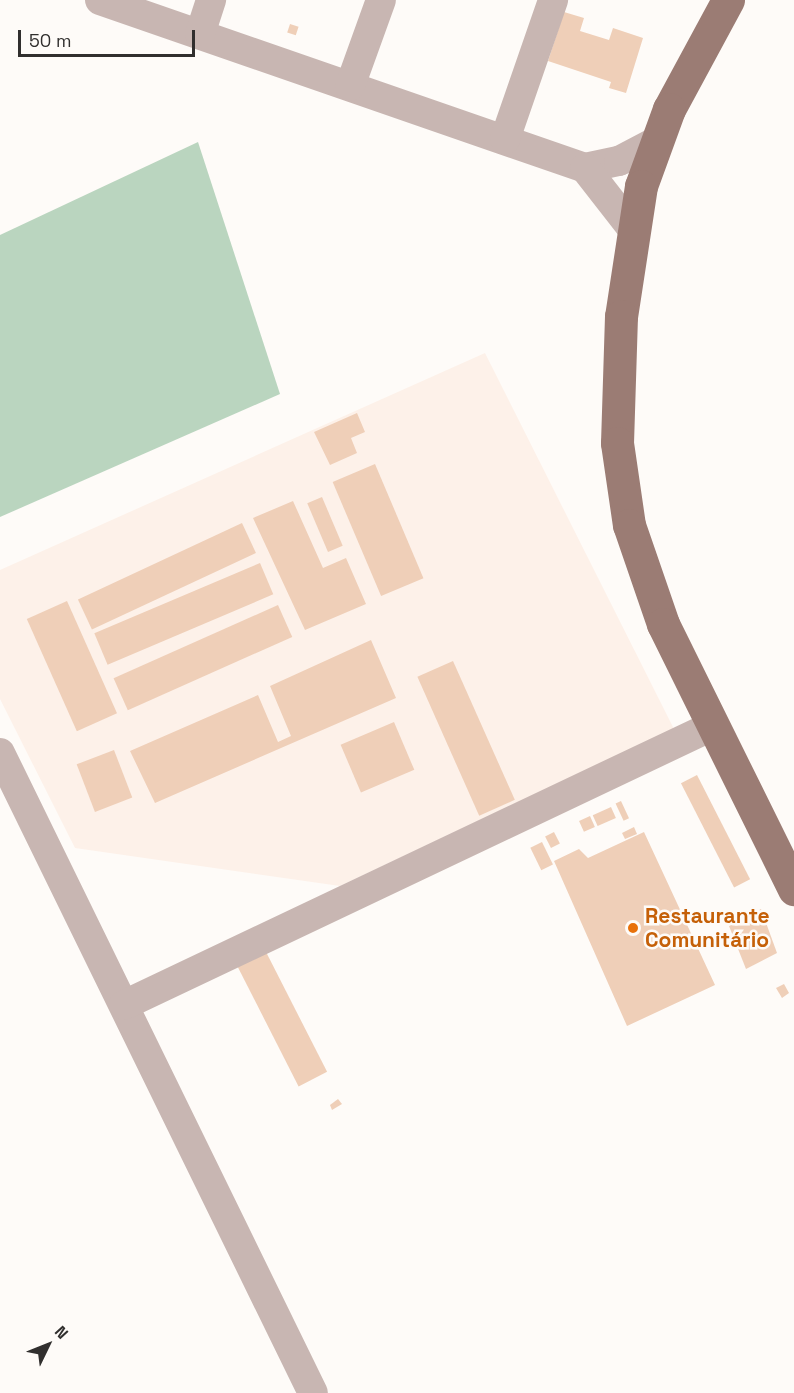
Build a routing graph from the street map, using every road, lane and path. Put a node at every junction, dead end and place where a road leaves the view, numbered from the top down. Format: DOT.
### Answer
graph roads {
  1 [pos="100,0"];
  2 [pos="211,0"];
  3 [pos="381,0"];
  4 [pos="553,0"];
  5 [pos="728,0"];
  6 [pos="200,34"];
  7 [pos="350,86"];
  8 [pos="505,139"];
  9 [pos="657,141"];
  10 [pos="585,168"];
  11 [pos="634,231"];
  12 [pos="712,726"];
  13 [pos="0,753"];
  14 [pos="794,889"];
  15 [pos="124,1005"];
  16 [pos="313,1393"];
  1 -- 6 [label="street"];
  2 -- 6 [label="street"];
  3 -- 7 [label="street"];
  4 -- 8 [label="street"];
  5 -- 9 [label="main road"];
  6 -- 7 [label="street"];
  7 -- 8 [label="street"];
  8 -- 10 [label="street"];
  9 -- 10 [label="street"];
  9 -- 11 [label="main road"];
  10 -- 11 [label="street"];
  11 -- 12 [label="main road"];
  12 -- 14 [label="main road"];
  12 -- 15 [label="street"];
  13 -- 15 [label="street"];
  15 -- 16 [label="street"];
}
